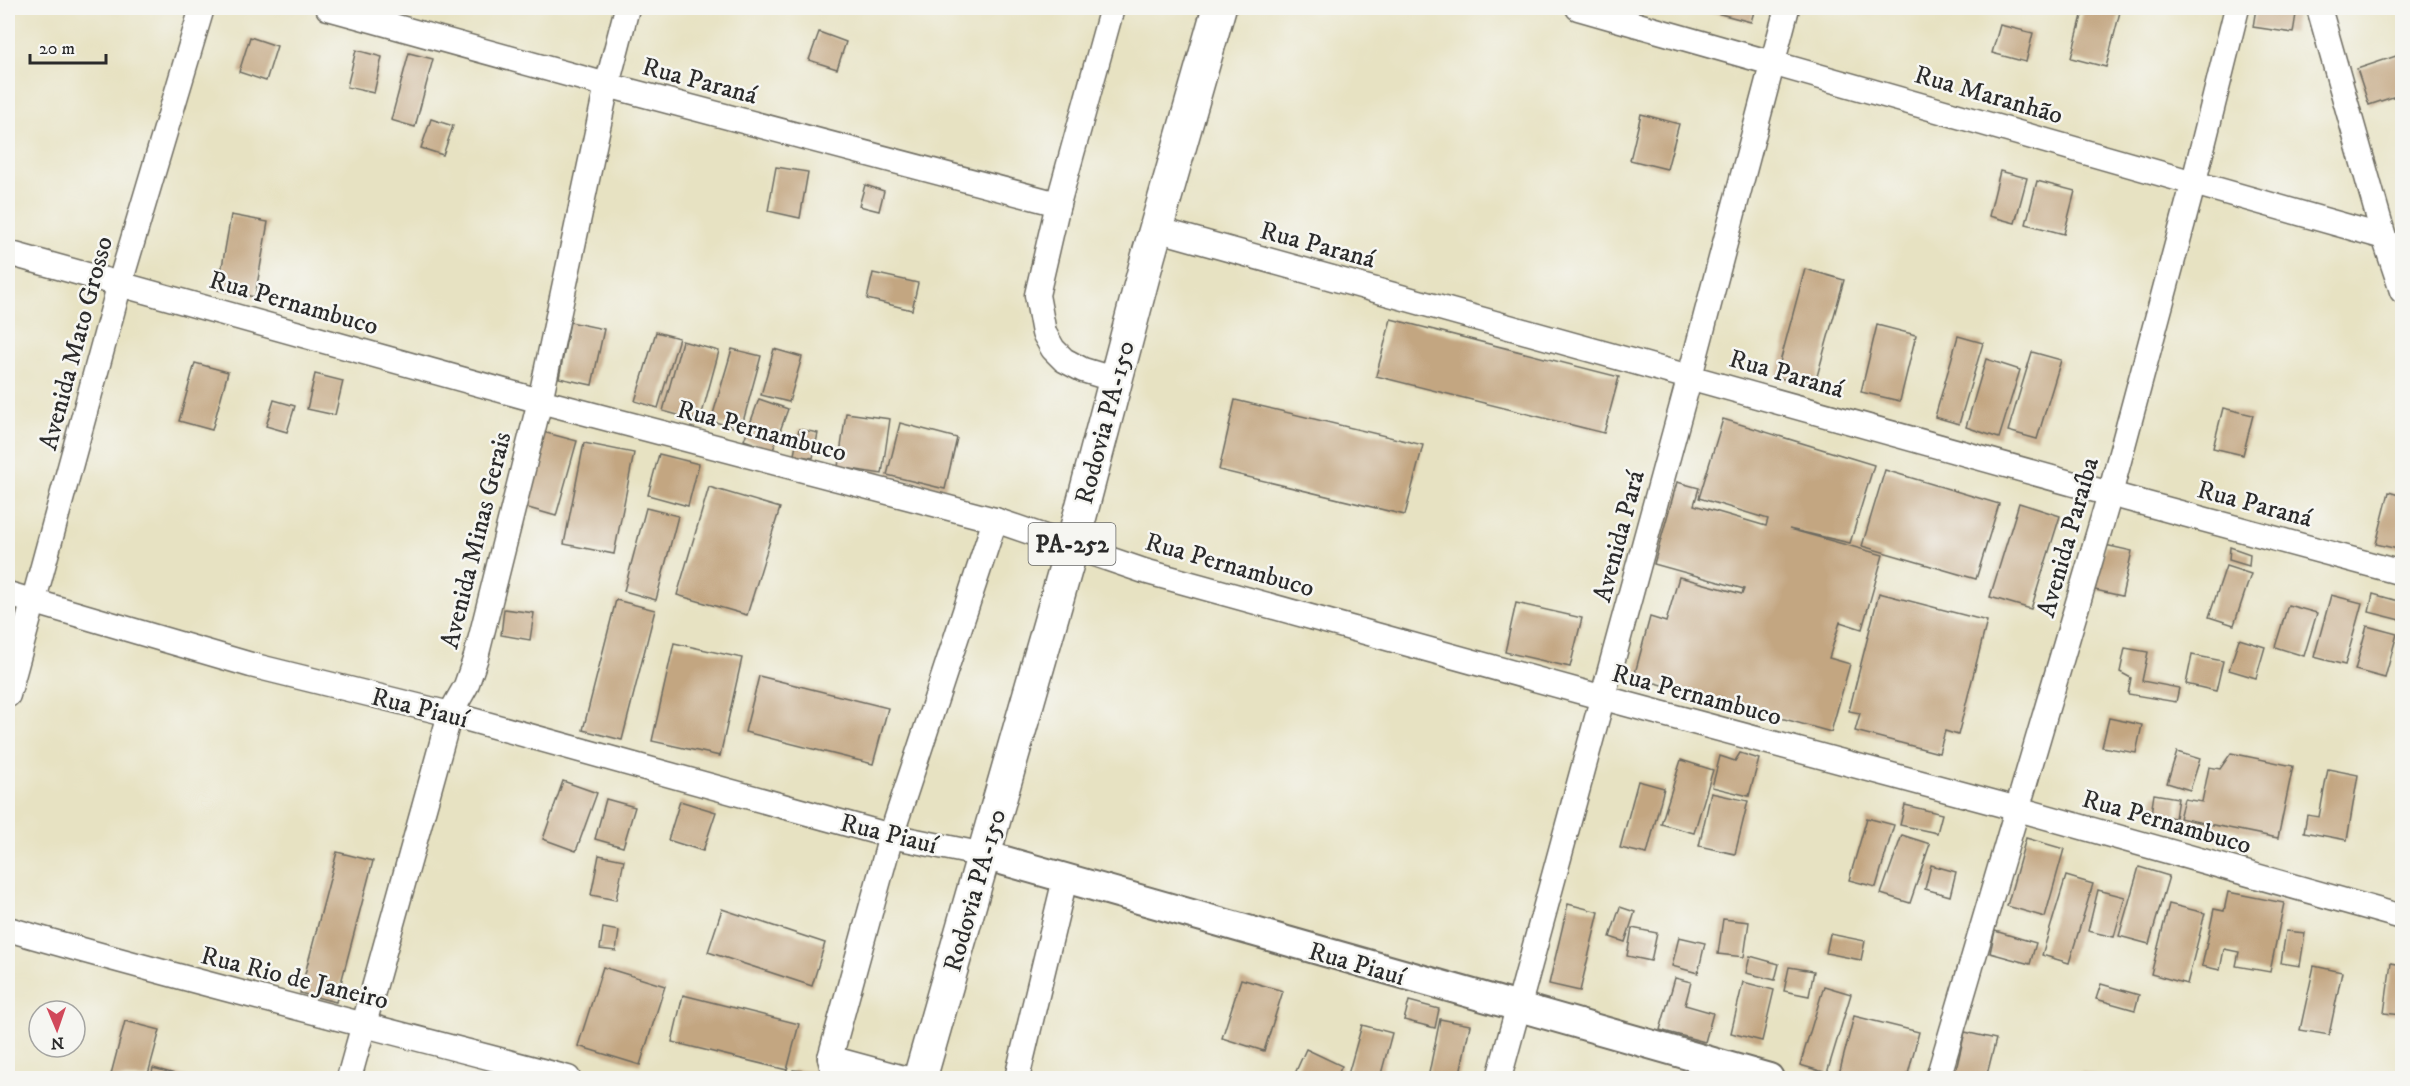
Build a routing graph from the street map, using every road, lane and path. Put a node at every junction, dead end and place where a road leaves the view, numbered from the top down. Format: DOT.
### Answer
graph roads {
  1 [pos="202,8"];
  2 [pos="328,8"];
  3 [pos="627,8"];
  4 [pos="1112,8"];
  5 [pos="1219,8"];
  6 [pos="1578,8"];
  7 [pos="1787,8"];
  8 [pos="2237,8"];
  9 [pos="2319,8"];
  10 [pos="1772,63"];
  11 [pos="607,85"];
  12 [pos="2194,181"];
  13 [pos="1058,204"];
  14 [pos="1156,229"];
  15 [pos="2384,237"];
  16 [pos="8,253"];
  17 [pos="120,283"];
  18 [pos="2403,291"];
  19 [pos="1690,376"];
  20 [pos="1116,380"];
  21 [pos="540,400"];
  22 [pos="2110,494"];
  23 [pos="995,520"];
  24 [pos="1072,546"];
  25 [pos="2403,573"];
  26 [pos="8,594"];
  27 [pos="34,601"];
  28 [pos="8,695"];
  29 [pos="1604,698"];
  30 [pos="450,714"];
  31 [pos="2018,809"];
  32 [pos="891,836"];
  33 [pos="984,855"];
  34 [pos="1065,879"];
  35 [pos="2403,917"];
  36 [pos="8,929"];
  37 [pos="1518,1009"];
  38 [pos="364,1023"];
  39 [pos="833,1068"];
  40 [pos="349,1078"];
  41 [pos="568,1078"];
  42 [pos="904,1078"];
  43 [pos="920,1078"];
  44 [pos="1017,1078"];
  45 [pos="1499,1078"];
  46 [pos="1769,1078"];
  47 [pos="1938,1078"];
  1 -- 17 [label="street, Avenida Mato Grosso"];
  2 -- 11 [label="street, Rua Paraná"];
  3 -- 11 [label="street, Avenida Minas Gerais"];
  4 -- 13 [label="street"];
  5 -- 14 [label="highway, Rodovia PA-150 / PA-252"];
  6 -- 10 [label="street, Rua Maranhão"];
  7 -- 10 [label="street, Avenida Pará"];
  8 -- 12 [label="street, Avenida Paraíba"];
  9 -- 15 [label="street"];
  10 -- 12 [label="street, Rua Maranhão"];
  10 -- 19 [label="street, Avenida Pará"];
  11 -- 13 [label="street, Rua Paraná"];
  11 -- 21 [label="street, Avenida Minas Gerais"];
  12 -- 15 [label="street, Rua Maranhão"];
  12 -- 22 [label="street, Avenida Paraíba"];
  13 -- 20 [label="street"];
  14 -- 19 [label="street, Rua Paraná"];
  14 -- 20 [label="highway, Rodovia PA-150 / PA-252"];
  15 -- 18 [label="street"];
  16 -- 17 [label="street, Rua Pernambuco"];
  17 -- 21 [label="street, Rua Pernambuco"];
  17 -- 27 [label="street, Avenida Mato Grosso"];
  19 -- 22 [label="street, Rua Paraná"];
  19 -- 29 [label="street, Avenida Pará"];
  20 -- 24 [label="highway, Rodovia PA-150 / PA-252"];
  21 -- 23 [label="street, Rua Pernambuco"];
  21 -- 30 [label="street, Avenida Minas Gerais"];
  22 -- 25 [label="street, Rua Paraná"];
  22 -- 31 [label="street, Avenida Paraíba"];
  23 -- 24 [label="street, Rua Pernambuco"];
  23 -- 32 [label="street"];
  24 -- 29 [label="street, Rua Pernambuco"];
  24 -- 33 [label="highway, Rodovia PA-150 / PA-252"];
  26 -- 27 [label="street, Rua Piauí"];
  27 -- 28 [label="street, Avenida Mato Grosso"];
  27 -- 30 [label="street, Rua Piauí"];
  29 -- 31 [label="street, Rua Pernambuco"];
  29 -- 37 [label="street, Avenida Pará"];
  30 -- 32 [label="street, Rua Piauí"];
  30 -- 38 [label="street, Avenida Minas Gerais"];
  31 -- 35 [label="street, Rua Pernambuco"];
  31 -- 47 [label="street, Avenida Paraíba"];
  32 -- 33 [label="street, Rua Piauí"];
  32 -- 39 [label="street"];
  33 -- 34 [label="street, Rua Piauí"];
  33 -- 43 [label="highway, Rodovia PA-150 / PA-252"];
  34 -- 37 [label="street, Rua Piauí"];
  34 -- 44 [label="street"];
  36 -- 38 [label="street, Rua Rio de Janeiro"];
  37 -- 45 [label="street, Avenida Pará"];
  37 -- 46 [label="street, Rua Piauí"];
  38 -- 40 [label="street, Avenida Minas Gerais"];
  38 -- 41 [label="street, Rua Rio de Janeiro"];
  39 -- 42 [label="street"];
}
